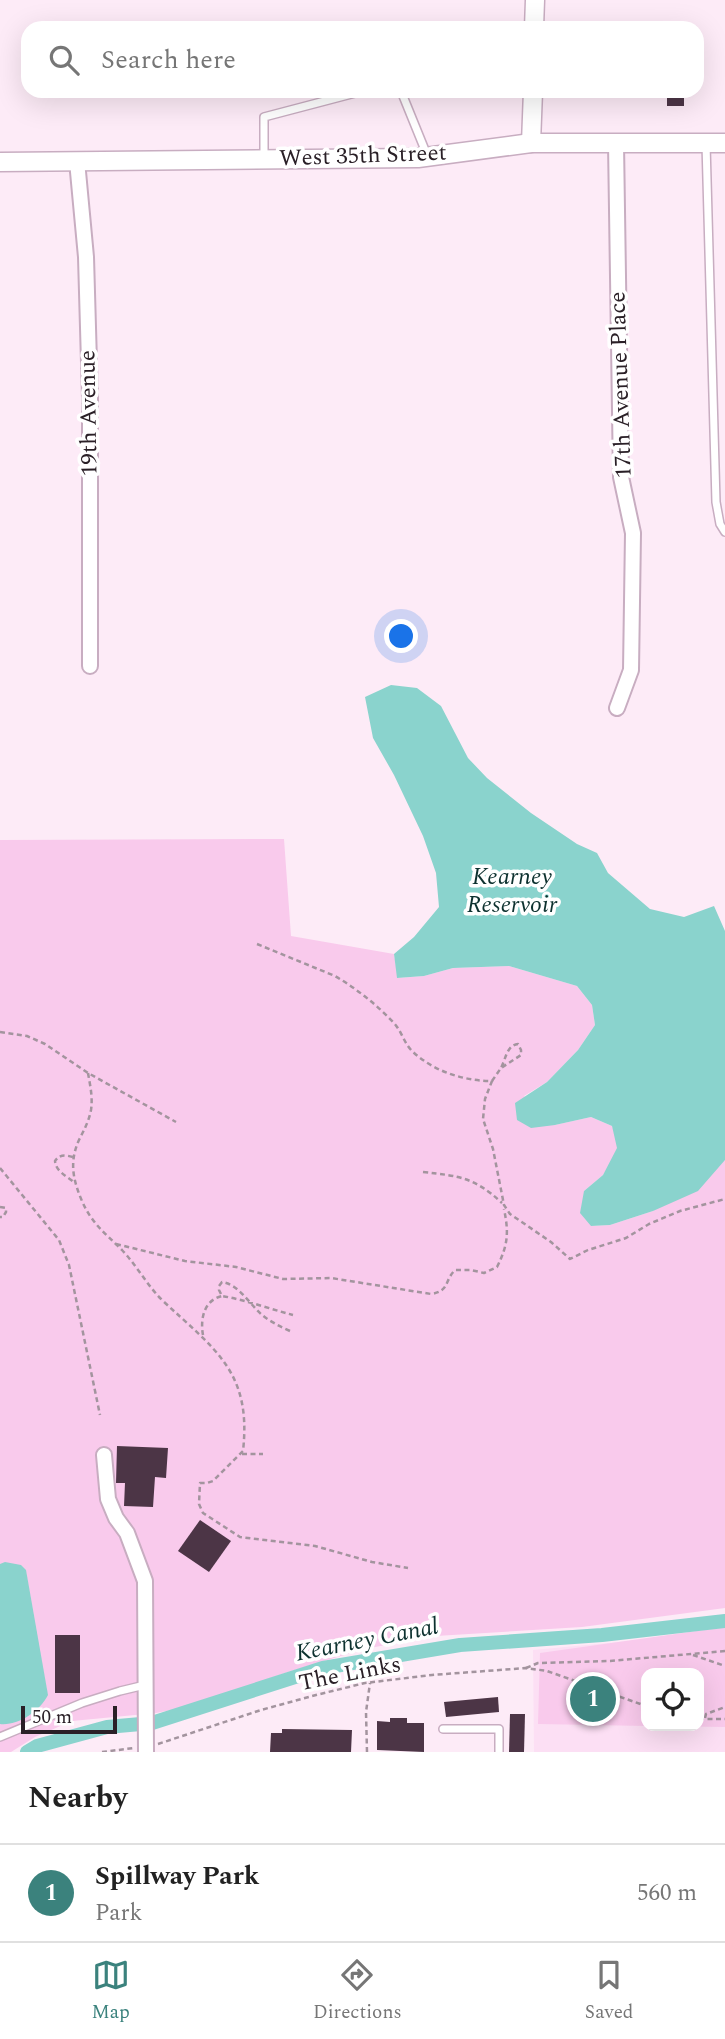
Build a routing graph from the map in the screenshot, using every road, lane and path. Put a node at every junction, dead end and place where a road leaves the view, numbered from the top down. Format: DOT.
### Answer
graph roads {
  1 [pos="535,0"];
  2 [pos="534,21"];
  3 [pos="336,98"];
  4 [pos="404,98"];
  5 [pos="533,98"];
  6 [pos="531,143"];
  7 [pos="616,143"];
  8 [pos="706,143"];
  9 [pos="725,143"];
  10 [pos="427,157"];
  11 [pos="264,159"];
  12 [pos="77,161"];
  13 [pos="0,162"];
  14 [pos="725,532"];
  15 [pos="90,666"];
  16 [pos="617,708"];
  17 [pos="257,944"];
  18 [pos="0,1032"];
  19 [pos="501,1068"];
  20 [pos="88,1073"];
  21 [pos="492,1080"];
  22 [pos="176,1122"];
  23 [pos="73,1157"];
  24 [pos="0,1168"];
  25 [pos="423,1172"];
  26 [pos="75,1183"];
  27 [pos="725,1199"];
  28 [pos="504,1205"];
  29 [pos="0,1207"];
  30 [pos="0,1217"];
  31 [pos="115,1244"];
  32 [pos="222,1296"];
  33 [pos="252,1304"];
  34 [pos="293,1315"];
  35 [pos="290,1331"];
  36 [pos="204,1337"];
  37 [pos="100,1415"];
  38 [pos="241,1454"];
  39 [pos="263,1454"];
  40 [pos="104,1455"];
  41 [pos="408,1568"];
  42 [pos="725,1651"];
  43 [pos="690,1654"];
  44 [pos="725,1666"];
  45 [pos="526,1668"];
  46 [pos="370,1683"];
  47 [pos="146,1685"];
  48 [pos="641,1704"];
  49 [pos="725,1707"];
  50 [pos="705,1719"];
  51 [pos="725,1719"];
  52 [pos="443,1729"];
  53 [pos="0,1737"];
  54 [pos="146,1746"];
  55 [pos="103,1752"];
  56 [pos="368,1752"];
  57 [pos="499,1752"];
  1 -- 2 [label="street"];
  3 -- 11 [label="lane"];
  4 -- 10 [label="lane"];
  5 -- 6 [label="street"];
  6 -- 7 [label="street, West 35th Street"];
  6 -- 10 [label="street, West 35th Street"];
  7 -- 8 [label="street, West 35th Street"];
  7 -- 16 [label="street, 17th Avenue Place"];
  8 -- 9 [label="street, West 35th Street"];
  8 -- 14 [label="lane"];
  10 -- 11 [label="street, West 35th Street"];
  11 -- 12 [label="street, West 35th Street"];
  12 -- 13 [label="street, West 35th Street"];
  12 -- 15 [label="street, 19th Avenue"];
  17 -- 21 [label="path"];
  18 -- 20 [label="path"];
  19 -- 19 [label="path"];
  19 -- 21 [label="path"];
  20 -- 22 [label="path"];
  20 -- 23 [label="path"];
  21 -- 28 [label="path"];
  23 -- 26 [label="path"];
  23 -- 26 [label="path"];
  24 -- 37 [label="path"];
  25 -- 28 [label="path"];
  26 -- 31 [label="path"];
  27 -- 28 [label="path"];
  28 -- 31 [label="path"];
  29 -- 30 [label="path"];
  31 -- 36 [label="path"];
  32 -- 33 [label="path"];
  32 -- 33 [label="path"];
  32 -- 36 [label="path"];
  33 -- 34 [label="path"];
  33 -- 35 [label="path"];
  36 -- 38 [label="path"];
  38 -- 39 [label="path"];
  38 -- 41 [label="path"];
  40 -- 47 [label="street"];
  42 -- 43 [label="path"];
  43 -- 44 [label="path"];
  43 -- 45 [label="path"];
  45 -- 46 [label="path, The Links"];
  45 -- 48 [label="path, The Links"];
  46 -- 54 [label="path, The Links"];
  46 -- 56 [label="path"];
  47 -- 53 [label="lane"];
  47 -- 54 [label="street"];
  49 -- 50 [label="path"];
  50 -- 51 [label="path"];
  52 -- 57 [label="lane"];
  54 -- 55 [label="path, The Links"];
}
